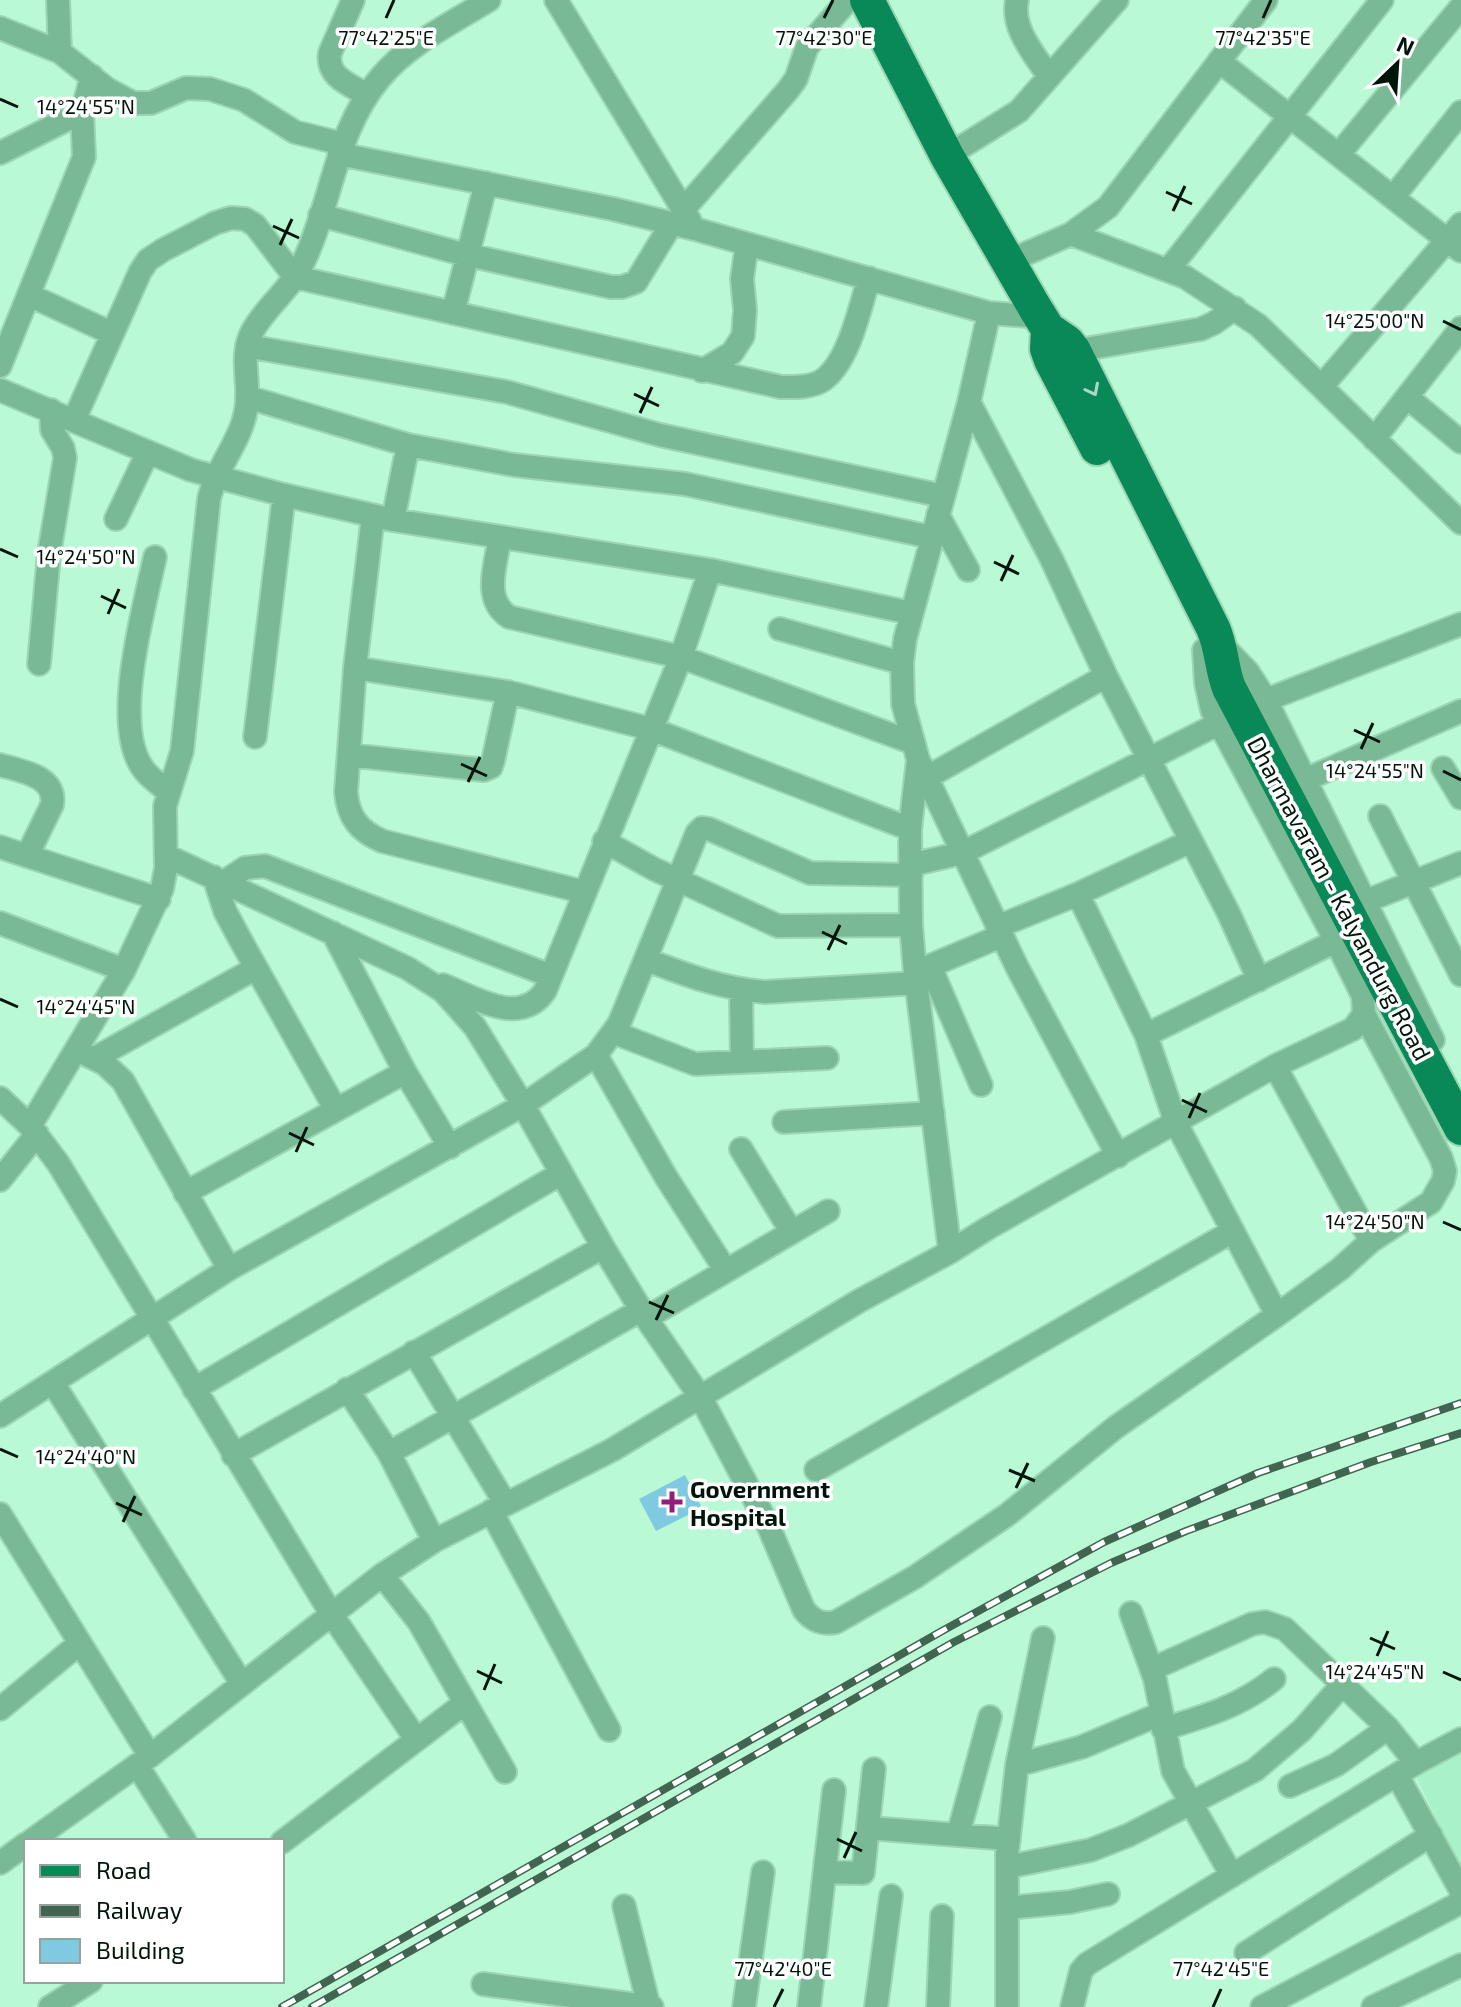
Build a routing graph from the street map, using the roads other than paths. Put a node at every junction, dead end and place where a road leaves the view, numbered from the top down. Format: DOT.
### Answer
graph roads {
  1 [pos="58,0"];
  2 [pos="353,0"];
  3 [pos="489,0"];
  4 [pos="556,0"];
  5 [pos="848,0"];
  6 [pos="867,0"];
  7 [pos="1017,0"];
  8 [pos="1117,0"];
  9 [pos="1266,0"];
  10 [pos="1382,0"];
  11 [pos="1461,7"];
  12 [pos="0,28"];
  13 [pos="60,52"];
  14 [pos="1219,61"];
  15 [pos="92,76"];
  16 [pos="1049,77"];
  17 [pos="367,95"];
  18 [pos="82,112"];
  19 [pos="1461,112"];
  20 [pos="1290,115"];
  21 [pos="341,149"];
  22 [pos="0,153"];
  23 [pos="1339,154"];
  24 [pos="947,156"];
  25 [pos="486,183"];
  26 [pos="1394,196"];
  27 [pos="320,215"];
  28 [pos="684,221"];
  29 [pos="1071,234"];
  30 [pos="1456,238"];
  31 [pos="747,244"];
  32 [pos="468,255"];
  33 [pos="1009,261"];
  34 [pos="1169,269"];
  35 [pos="295,277"];
  36 [pos="869,278"];
  37 [pos="29,295"];
  38 [pos="1235,308"];
  39 [pos="453,313"];
  40 [pos="989,313"];
  41 [pos="1044,323"];
  42 [pos="111,333"];
  43 [pos="1458,339"];
  44 [pos="247,346"];
  45 [pos="1074,351"];
  46 [pos="0,366"];
  47 [pos="702,371"];
  48 [pos="1322,386"];
  49 [pos="0,390"];
  50 [pos="247,397"];
  51 [pos="1407,397"];
  52 [pos="969,402"];
  53 [pos="51,410"];
  54 [pos="74,420"];
  55 [pos="1374,439"];
  56 [pos="1461,442"];
  57 [pos="408,445"];
  58 [pos="148,452"];
  59 [pos="215,477"];
  60 [pos="284,495"];
  61 [pos="938,516"];
  62 [pos="383,518"];
  63 [pos="116,519"];
  64 [pos="1461,523"];
  65 [pos="500,537"];
  66 [pos="155,557"];
  67 [pos="710,570"];
  68 [pos="968,570"];
  69 [pos="911,613"];
  70 [pos="1461,624"];
  71 [pos="780,629"];
  72 [pos="681,657"];
  73 [pos="1219,662"];
  74 [pos="902,663"];
  75 [pos="39,664"];
  76 [pos="355,668"];
  77 [pos="1106,676"];
  78 [pos="508,692"];
  79 [pos="1266,700"];
  80 [pos="1461,711"];
  81 [pos="1220,723"];
  82 [pos="651,729"];
  83 [pos="255,737"];
  84 [pos="349,755"];
  85 [pos="918,760"];
  86 [pos="1149,761"];
  87 [pos="0,765"];
  88 [pos="1443,768"];
  89 [pos="1307,779"];
  90 [pos="169,792"];
  91 [pos="1461,798"];
  92 [pos="1380,816"];
  93 [pos="910,829"];
  94 [pos="604,841"];
  95 [pos="1191,841"];
  96 [pos="0,847"];
  97 [pos="962,853"];
  98 [pos="27,856"];
  99 [pos="167,856"];
  100 [pos="1461,863"];
  101 [pos="910,870"];
  102 [pos="677,879"];
  103 [pos="219,880"];
  104 [pos="1414,882"];
  105 [pos="584,892"];
  106 [pos="1078,894"];
  107 [pos="159,899"];
  108 [pos="1364,902"];
  109 [pos="0,923"];
  110 [pos="911,925"];
  111 [pos="999,932"];
  112 [pos="333,933"];
  113 [pos="1336,941"];
  114 [pos="647,960"];
  115 [pos="256,968"];
  116 [pos="124,970"];
  117 [pos="921,974"];
  118 [pos="1461,975"];
  119 [pos="551,976"];
  120 [pos="426,979"];
  121 [pos="1259,980"];
  122 [pos="741,991"];
  123 [pos="1364,1014"];
  124 [pos="615,1033"];
  125 [pos="1146,1035"];
  126 [pos="86,1054"];
  127 [pos="596,1055"];
  128 [pos="827,1058"];
  129 [pos="742,1062"];
  130 [pos="1275,1066"];
  131 [pos="405,1072"];
  132 [pos="981,1085"];
  133 [pos="1461,1096"];
  134 [pos="0,1098"];
  135 [pos="523,1105"];
  136 [pos="336,1110"];
  137 [pos="933,1113"];
  138 [pos="784,1122"];
  139 [pos="1176,1123"];
  140 [pos="1461,1128"];
  141 [pos="34,1130"];
  142 [pos="450,1147"];
  143 [pos="741,1149"];
  144 [pos="1118,1156"];
  145 [pos="560,1174"];
  146 [pos="0,1180"];
  147 [pos="185,1193"];
  148 [pos="828,1211"];
  149 [pos="791,1231"];
  150 [pos="1233,1231"];
  151 [pos="1371,1241"];
  152 [pos="603,1247"];
  153 [pos="950,1252"];
  154 [pos="229,1269"];
  155 [pos="726,1271"];
  156 [pos="644,1314"];
  157 [pos="1277,1315"];
  158 [pos="152,1317"];
  159 [pos="414,1352"];
  160 [pos="53,1383"];
  161 [pos="194,1389"];
  162 [pos="347,1389"];
  163 [pos="701,1398"];
  164 [pos="0,1416"];
  165 [pos="455,1417"];
  166 [pos="389,1453"];
  167 [pos="233,1455"];
  168 [pos="816,1470"];
  169 [pos="498,1507"];
  170 [pos="0,1514"];
  171 [pos="434,1541"];
  172 [pos="382,1575"];
  173 [pos="1131,1613"];
  174 [pos="332,1615"];
  175 [pos="1043,1638"];
  176 [pos="80,1643"];
  177 [pos="1152,1669"];
  178 [pos="1274,1679"];
  179 [pos="242,1684"];
  180 [pos="1341,1686"];
  181 [pos="465,1703"];
  182 [pos="0,1709"];
  183 [pos="990,1717"];
  184 [pos="1162,1722"];
  185 [pos="1388,1728"];
  186 [pos="609,1730"];
  187 [pos="416,1739"];
  188 [pos="1461,1739"];
  189 [pos="144,1760"];
  190 [pos="1017,1765"];
  191 [pos="874,1769"];
  192 [pos="1406,1769"];
  193 [pos="505,1772"];
  194 [pos="1290,1786"];
  195 [pos="834,1790"];
  196 [pos="1190,1804"];
  197 [pos="869,1828"];
  198 [pos="958,1835"];
  199 [pos="1431,1835"];
  200 [pos="34,1839"];
  201 [pos="184,1839"];
  202 [pos="1009,1839"];
  203 [pos="284,1840"];
  204 [pos="24,1846"];
  205 [pos="0,1863"];
  206 [pos="1007,1867"];
  207 [pos="763,1872"];
  208 [pos="825,1872"];
  209 [pos="1231,1874"];
  210 [pos="1108,1894"];
  211 [pos="1461,1894"];
  212 [pos="891,1896"];
  213 [pos="624,1906"];
  214 [pos="1007,1908"];
  215 [pos="942,1916"];
  216 [pos="1246,1953"];
  217 [pos="1461,1965"];
  218 [pos="88,1983"];
  219 [pos="483,1984"];
  220 [pos="50,2007"];
  221 [pos="650,2007"];
  222 [pos="744,2007"];
  223 [pos="809,2007"];
  224 [pos="876,2007"];
  225 [pos="938,2007"];
  226 [pos="1007,2007"];
  227 [pos="1072,2007"];
  228 [pos="1262,2007"];
  229 [pos="1373,2007"];
  1 -- 13 [label="street"];
  2 -- 17 [label="street"];
  3 -- 17 [label="street"];
  4 -- 28 [label="street"];
  5 -- 28 [label="street"];
  6 -- 24 [label="main road, Dharmavaram - Kalyandurg Road"];
  7 -- 16 [label="street"];
  8 -- 16 [label="street"];
  9 -- 14 [label="street"];
  10 -- 20 [label="street"];
  11 -- 23 [label="street"];
  12 -- 13 [label="street"];
  13 -- 15 [label="street"];
  14 -- 20 [label="street"];
  14 -- 29 [label="street"];
  15 -- 18 [label="street"];
  15 -- 21 [label="street"];
  16 -- 24 [label="street"];
  17 -- 21 [label="street"];
  18 -- 22 [label="street"];
  18 -- 37 [label="street"];
  19 -- 26 [label="street"];
  20 -- 23 [label="street"];
  20 -- 34 [label="street"];
  21 -- 25 [label="street"];
  21 -- 27 [label="street"];
  23 -- 26 [label="street"];
  24 -- 33 [label="main road, Dharmavaram - Kalyandurg Road"];
  25 -- 28 [label="street"];
  25 -- 32 [label="street"];
  26 -- 30 [label="street"];
  27 -- 32 [label="street"];
  27 -- 35 [label="street"];
  28 -- 31 [label="street"];
  28 -- 32 [label="street"];
  29 -- 33 [label="street"];
  29 -- 34 [label="street"];
  30 -- 48 [label="street"];
  31 -- 36 [label="street"];
  31 -- 47 [label="street"];
  32 -- 39 [label="street"];
  33 -- 41 [label="main road, Dharmavaram - Kalyandurg Road"];
  34 -- 38 [label="street"];
  35 -- 39 [label="street"];
  35 -- 42 [label="street"];
  35 -- 44 [label="street"];
  36 -- 40 [label="street"];
  36 -- 47 [label="street"];
  37 -- 42 [label="street"];
  37 -- 46 [label="street"];
  38 -- 45 [label="street"];
  38 -- 48 [label="street"];
  39 -- 47 [label="street"];
  40 -- 41 [label="street"];
  40 -- 52 [label="street"];
  41 -- 45 [label="main road, Dharmavaram - Kalyandurg Road"];
  41 -- 73 [label="main road, Dharmavaram - Kalyandurg Road"];
  42 -- 54 [label="street"];
  43 -- 51 [label="street"];
  44 -- 50 [label="street"];
  44 -- 61 [label="street"];
  45 -- 73 [label="main road, Dharmavaram - Kalyandurg Road, one-way"];
  48 -- 55 [label="street"];
  49 -- 53 [label="street"];
  50 -- 57 [label="street"];
  50 -- 59 [label="street"];
  51 -- 55 [label="street"];
  51 -- 56 [label="street"];
  52 -- 61 [label="street"];
  52 -- 77 [label="street"];
  53 -- 54 [label="street"];
  53 -- 75 [label="street"];
  54 -- 58 [label="street"];
  55 -- 64 [label="street"];
  57 -- 61 [label="street"];
  57 -- 62 [label="street"];
  58 -- 59 [label="street"];
  58 -- 63 [label="street"];
  59 -- 60 [label="street"];
  59 -- 90 [label="street"];
  60 -- 62 [label="street"];
  60 -- 83 [label="street"];
  61 -- 68 [label="street"];
  61 -- 69 [label="street"];
  62 -- 65 [label="street"];
  62 -- 76 [label="street"];
  65 -- 67 [label="street"];
  65 -- 72 [label="street"];
  66 -- 90 [label="street"];
  67 -- 69 [label="street"];
  67 -- 72 [label="street"];
  69 -- 74 [label="street"];
  70 -- 79 [label="street"];
  71 -- 74 [label="street"];
  72 -- 82 [label="street"];
  72 -- 85 [label="street"];
  73 -- 79 [label="street"];
  73 -- 81 [label="street"];
  73 -- 140 [label="main road, Dharmavaram - Kalyandurg Road"];
  74 -- 85 [label="street"];
  76 -- 78 [label="street"];
  76 -- 84 [label="street"];
  77 -- 85 [label="street"];
  77 -- 86 [label="street"];
  78 -- 82 [label="street"];
  78 -- 84 [label="street"];
  79 -- 89 [label="street"];
  80 -- 89 [label="street"];
  81 -- 86 [label="street"];
  81 -- 113 [label="street"];
  82 -- 93 [label="street"];
  82 -- 94 [label="street"];
  84 -- 105 [label="street"];
  85 -- 93 [label="street"];
  85 -- 97 [label="street"];
  86 -- 95 [label="street"];
  86 -- 97 [label="street"];
  87 -- 98 [label="street"];
  88 -- 91 [label="street"];
  89 -- 108 [label="street"];
  90 -- 99 [label="street"];
  92 -- 104 [label="street"];
  93 -- 101 [label="street"];
  94 -- 102 [label="street"];
  94 -- 105 [label="street"];
  95 -- 106 [label="street"];
  95 -- 121 [label="street"];
  96 -- 98 [label="street"];
  97 -- 101 [label="street"];
  97 -- 111 [label="street"];
  98 -- 107 [label="street"];
  99 -- 103 [label="street"];
  99 -- 107 [label="street"];
  100 -- 104 [label="street"];
  101 -- 102 [label="street"];
  101 -- 110 [label="street"];
  102 -- 110 [label="street"];
  102 -- 114 [label="street"];
  103 -- 112 [label="street"];
  103 -- 115 [label="street"];
  103 -- 119 [label="street"];
  104 -- 108 [label="street"];
  104 -- 118 [label="street"];
  105 -- 119 [label="street"];
  106 -- 111 [label="street"];
  106 -- 125 [label="street"];
  107 -- 116 [label="street"];
  108 -- 133 [label="street"];
  109 -- 116 [label="street"];
  110 -- 117 [label="street"];
  111 -- 117 [label="street"];
  111 -- 144 [label="street"];
  112 -- 120 [label="street"];
  112 -- 131 [label="street"];
  113 -- 121 [label="street"];
  113 -- 123 [label="street"];
  114 -- 122 [label="street"];
  114 -- 124 [label="street"];
  115 -- 126 [label="street"];
  115 -- 136 [label="street"];
  116 -- 126 [label="street"];
  117 -- 122 [label="street"];
  117 -- 132 [label="street"];
  117 -- 137 [label="street"];
  119 -- 120 [label="street"];
  120 -- 135 [label="street"];
  121 -- 125 [label="street"];
  122 -- 129 [label="street"];
  123 -- 130 [label="street"];
  123 -- 151 [label="street"];
  124 -- 127 [label="street"];
  124 -- 129 [label="street"];
  125 -- 139 [label="street"];
  126 -- 141 [label="street"];
  126 -- 147 [label="street"];
  127 -- 135 [label="street"];
  127 -- 155 [label="street"];
  128 -- 129 [label="street"];
  130 -- 139 [label="street"];
  130 -- 151 [label="street"];
  131 -- 136 [label="street"];
  131 -- 142 [label="street"];
  134 -- 141 [label="street"];
  135 -- 142 [label="street"];
  135 -- 145 [label="street"];
  136 -- 147 [label="street"];
  137 -- 138 [label="street"];
  137 -- 153 [label="street"];
  139 -- 144 [label="street"];
  139 -- 150 [label="street"];
  141 -- 146 [label="street"];
  141 -- 158 [label="street"];
  142 -- 154 [label="street"];
  143 -- 149 [label="street"];
  144 -- 153 [label="street"];
  145 -- 152 [label="street"];
  145 -- 161 [label="street"];
  147 -- 154 [label="street"];
  148 -- 149 [label="street"];
  149 -- 155 [label="street"];
  150 -- 157 [label="street"];
  150 -- 168 [label="street"];
  151 -- 157 [label="street"];
  152 -- 156 [label="street"];
  152 -- 159 [label="street"];
  153 -- 163 [label="street"];
  154 -- 158 [label="street"];
  155 -- 156 [label="street"];
  156 -- 163 [label="street"];
  156 -- 165 [label="street"];
  157 -- 163 [label="street"];
  158 -- 160 [label="street"];
  158 -- 161 [label="street"];
  159 -- 162 [label="street"];
  159 -- 165 [label="street"];
  160 -- 164 [label="street"];
  160 -- 179 [label="street"];
  161 -- 167 [label="street"];
  162 -- 166 [label="street"];
  162 -- 167 [label="street"];
  163 -- 169 [label="street"];
  165 -- 166 [label="street"];
  165 -- 169 [label="street"];
  166 -- 171 [label="street"];
  167 -- 174 [label="street"];
  169 -- 171 [label="street"];
  169 -- 186 [label="street"];
  170 -- 176 [label="street"];
  171 -- 172 [label="street"];
  172 -- 174 [label="street"];
  172 -- 181 [label="street"];
  173 -- 177 [label="street"];
  174 -- 179 [label="street"];
  174 -- 187 [label="street"];
  175 -- 190 [label="street"];
  176 -- 182 [label="street"];
  176 -- 189 [label="street"];
  177 -- 180 [label="street"];
  177 -- 184 [label="street"];
  178 -- 184 [label="street"];
  179 -- 189 [label="street"];
  180 -- 185 [label="street"];
  180 -- 196 [label="street"];
  181 -- 187 [label="street"];
  181 -- 193 [label="street"];
  183 -- 198 [label="street"];
  184 -- 190 [label="street"];
  184 -- 196 [label="street"];
  185 -- 192 [label="street"];
  185 -- 194 [label="street"];
  187 -- 203 [label="street"];
  188 -- 192 [label="street"];
  189 -- 200 [label="street"];
  189 -- 201 [label="street"];
  190 -- 202 [label="street"];
  191 -- 197 [label="street"];
  192 -- 199 [label="street"];
  192 -- 209 [label="street"];
  195 -- 208 [label="street"];
  196 -- 206 [label="street"];
  196 -- 209 [label="street"];
  197 -- 198 [label="street"];
  197 -- 208 [label="street"];
  198 -- 202 [label="street"];
  199 -- 211 [label="street"];
  199 -- 216 [label="street"];
  202 -- 206 [label="street"];
  204 -- 205 [label="street"];
  206 -- 214 [label="street"];
  207 -- 222 [label="street"];
  208 -- 223 [label="street"];
  209 -- 227 [label="street"];
  210 -- 214 [label="street"];
  211 -- 228 [label="street"];
  212 -- 224 [label="street"];
  213 -- 221 [label="street"];
  214 -- 226 [label="street"];
  215 -- 225 [label="street"];
  217 -- 229 [label="street"];
  218 -- 220 [label="street"];
  219 -- 221 [label="street"];
}
